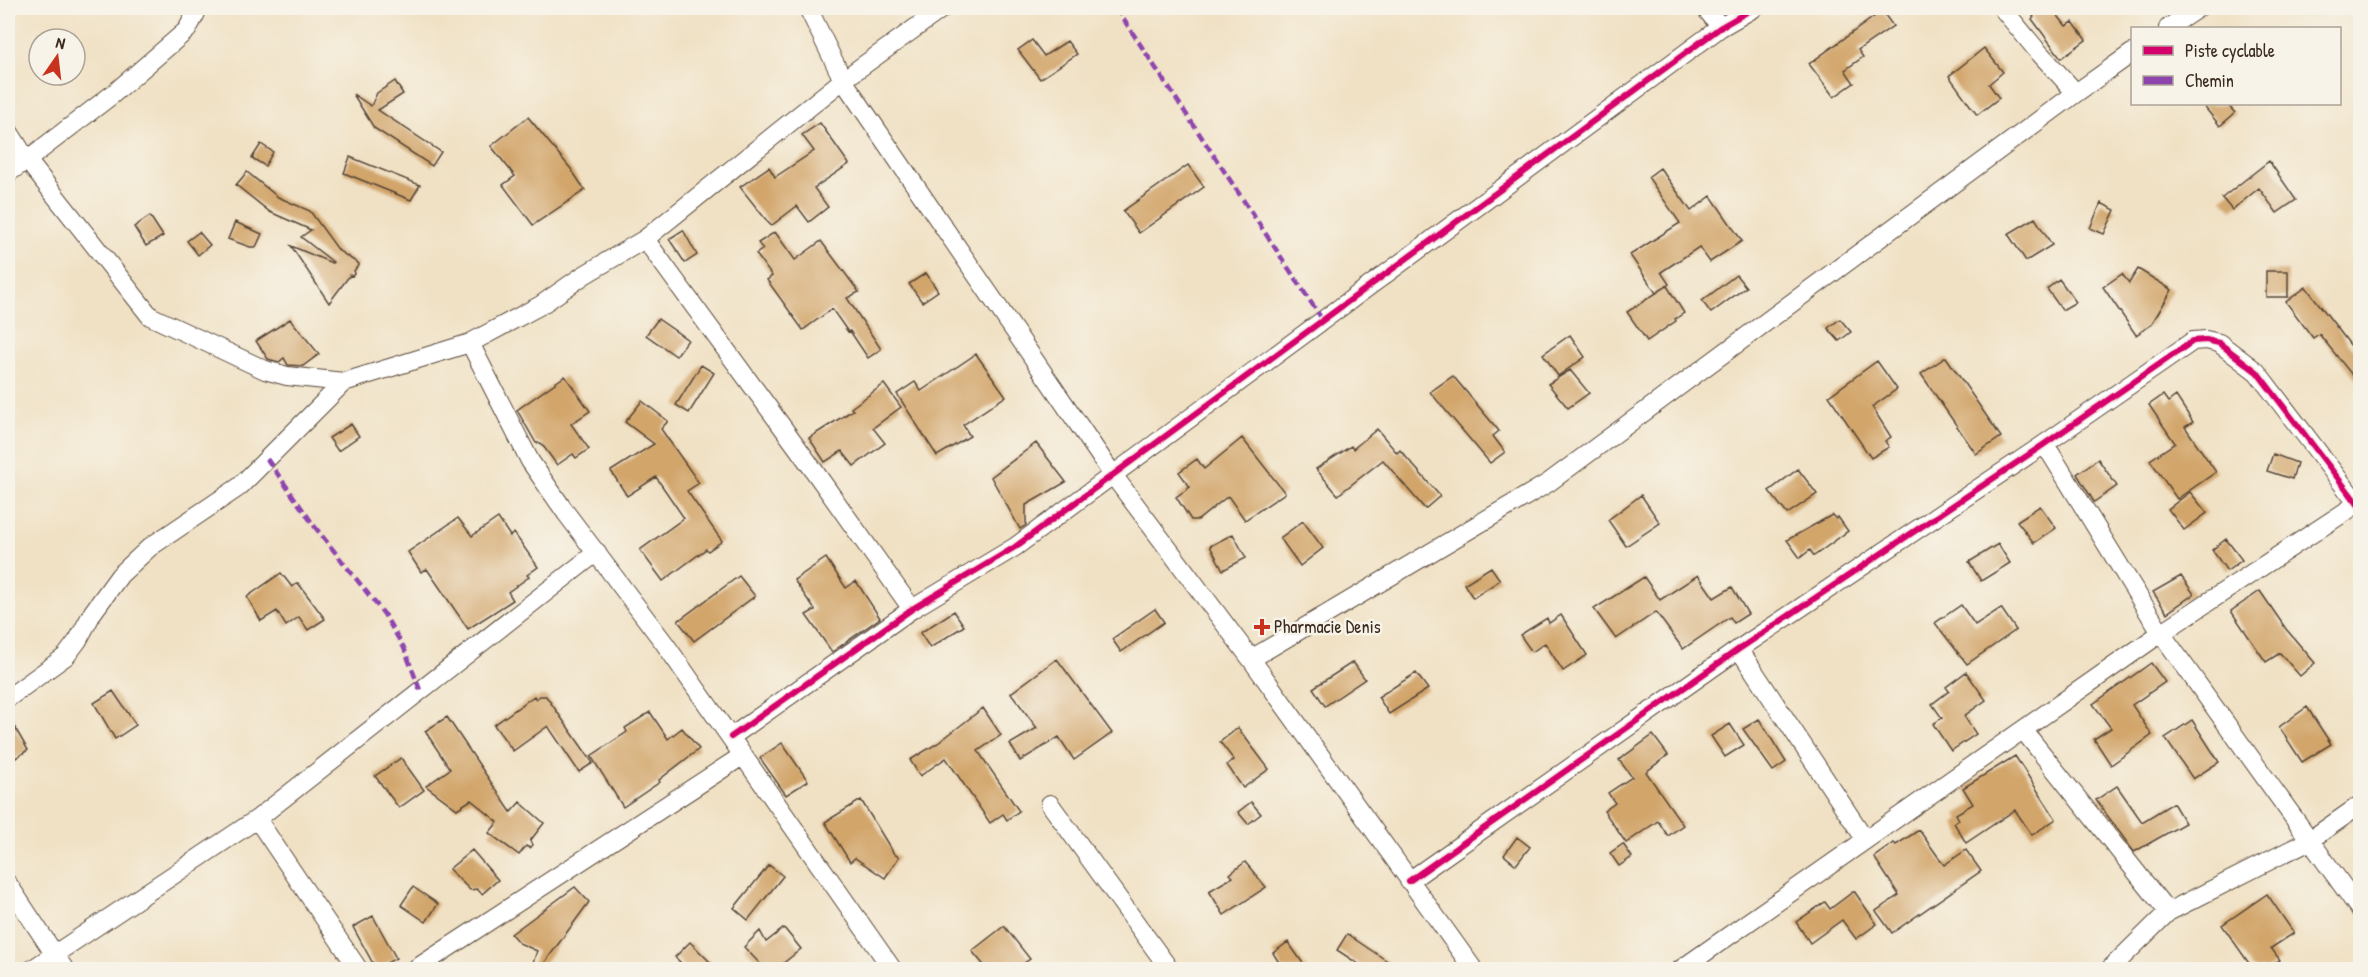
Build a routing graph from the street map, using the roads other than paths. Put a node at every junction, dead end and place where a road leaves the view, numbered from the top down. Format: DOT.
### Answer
graph roads {
  1 [pos="196,8"];
  2 [pos="943,8"];
  3 [pos="1705,8"];
  4 [pos="1754,8"];
  5 [pos="2002,8"];
  6 [pos="2198,8"];
  7 [pos="811,9"];
  8 [pos="1721,27"];
  9 [pos="2170,27"];
  10 [pos="2131,54"];
  11 [pos="843,80"];
  12 [pos="2076,93"];
  13 [pos="8,130"];
  14 [pos="27,160"];
  15 [pos="8,173"];
  16 [pos="645,239"];
  17 [pos="470,343"];
  18 [pos="344,382"];
  19 [pos="2043,445"];
  20 [pos="1113,475"];
  21 [pos="2359,505"];
  22 [pos="597,552"];
  23 [pos="912,609"];
  24 [pos="2161,633"];
  25 [pos="1739,649"];
  26 [pos="1251,659"];
  27 [pos="8,698"];
  28 [pos="2024,731"];
  29 [pos="731,737"];
  30 [pos="742,756"];
  31 [pos="1050,804"];
  32 [pos="2361,805"];
  33 [pos="257,819"];
  34 [pos="1864,839"];
  35 [pos="2310,840"];
  36 [pos="1409,881"];
  37 [pos="8,884"];
  38 [pos="2361,910"];
  39 [pos="2168,912"];
  40 [pos="54,954"];
  41 [pos="31,969"];
  42 [pos="66,969"];
  43 [pos="359,969"];
  44 [pos="414,969"];
  45 [pos="893,969"];
  46 [pos="1170,969"];
  47 [pos="1474,969"];
  48 [pos="1680,969"];
  49 [pos="2109,969"];
  1 -- 14 [label="street"];
  2 -- 11 [label="street"];
  3 -- 8 [label="street"];
  4 -- 8 [label="street"];
  5 -- 12 [label="street"];
  6 -- 9 [label="street"];
  7 -- 11 [label="street"];
  8 -- 20 [label="street"];
  10 -- 12 [label="street"];
  11 -- 16 [label="street"];
  11 -- 20 [label="street"];
  12 -- 26 [label="street"];
  13 -- 14 [label="street"];
  14 -- 15 [label="street"];
  14 -- 18 [label="street"];
  16 -- 17 [label="street"];
  16 -- 23 [label="street"];
  17 -- 18 [label="street"];
  17 -- 22 [label="street"];
  18 -- 27 [label="street"];
  19 -- 21 [label="street"];
  19 -- 24 [label="street"];
  19 -- 25 [label="street"];
  20 -- 23 [label="street"];
  20 -- 26 [label="street"];
  21 -- 24 [label="street"];
  22 -- 29 [label="street"];
  22 -- 33 [label="street"];
  23 -- 29 [label="street"];
  24 -- 28 [label="street"];
  24 -- 35 [label="street"];
  25 -- 34 [label="street"];
  25 -- 36 [label="street"];
  26 -- 36 [label="street"];
  28 -- 34 [label="street"];
  28 -- 39 [label="street"];
  29 -- 30 [label="street"];
  30 -- 44 [label="street"];
  30 -- 45 [label="street"];
  31 -- 46 [label="street"];
  32 -- 35 [label="street"];
  33 -- 40 [label="street"];
  33 -- 43 [label="street"];
  34 -- 48 [label="street"];
  35 -- 38 [label="street"];
  35 -- 39 [label="street"];
  36 -- 47 [label="street"];
  37 -- 40 [label="street"];
  39 -- 49 [label="street"];
  40 -- 41 [label="street"];
  40 -- 42 [label="street"];
}
